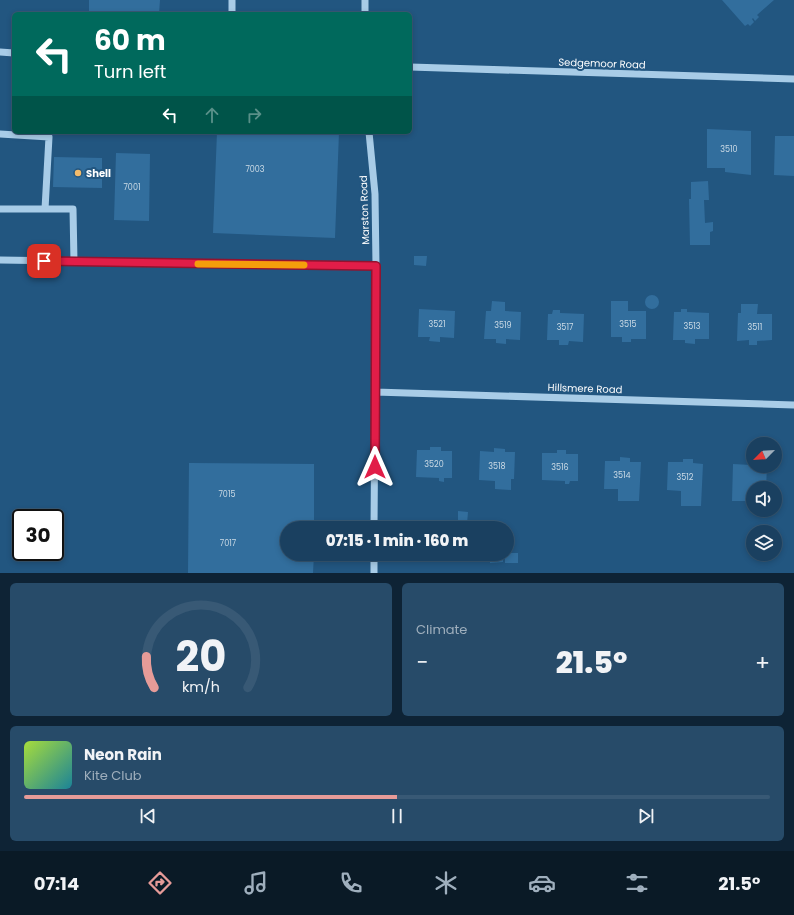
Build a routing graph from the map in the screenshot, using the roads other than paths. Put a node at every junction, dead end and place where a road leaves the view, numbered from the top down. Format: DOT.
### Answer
graph roads {
  1 [pos="232,0"];
  2 [pos="365,0"];
  3 [pos="232,12"];
  4 [pos="365,12"];
  5 [pos="0,52"];
  6 [pos="12,53"];
  7 [pos="412,67"];
  8 [pos="794,79"];
  9 [pos="0,134"];
  10 [pos="53,134"];
  11 [pos="369,134"];
  12 [pos="49,137"];
  13 [pos="0,209"];
  14 [pos="45,209"];
  15 [pos="0,260"];
  16 [pos="74,262"];
  17 [pos="376,266"];
  18 [pos="375,392"];
  19 [pos="794,405"];
  20 [pos="374,521"];
  21 [pos="374,561"];
  22 [pos="374,573"];
  1 -- 3 [label="street"];
  2 -- 4 [label="street"];
  5 -- 6 [label="street"];
  7 -- 8 [label="street, Sedgemoor Road"];
  9 -- 12 [label="street"];
  10 -- 12 [label="street"];
  11 -- 17 [label="street, Marston Road"];
  12 -- 14 [label="street"];
  13 -- 14 [label="street"];
  14 -- 16 [label="street"];
  15 -- 16 [label="street"];
  16 -- 17 [label="street"];
  17 -- 18 [label="street, Marston Road"];
  18 -- 19 [label="street, Hillsmere Road"];
  18 -- 20 [label="street, Marston Road"];
  21 -- 22 [label="street"];
}
